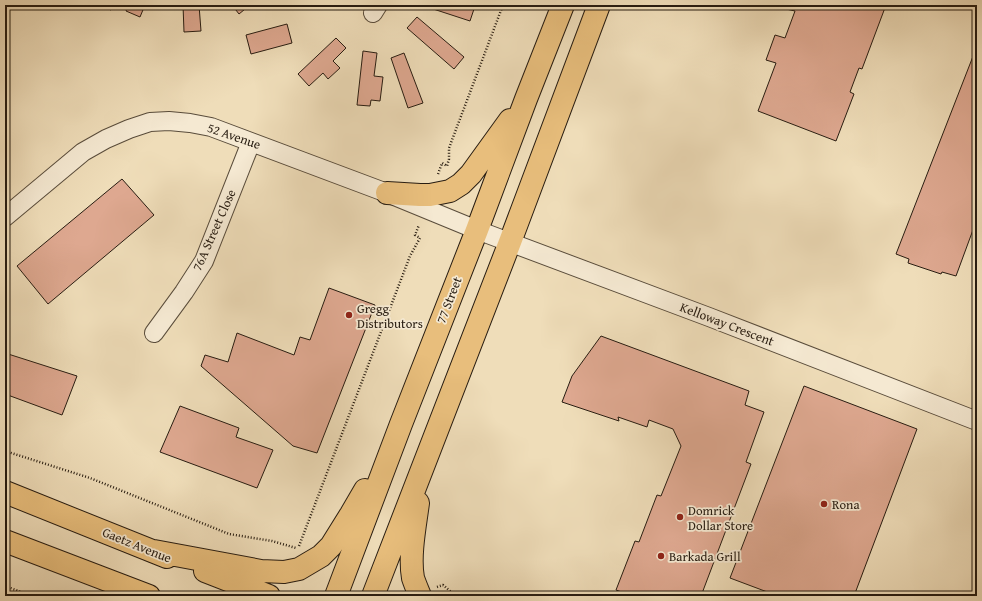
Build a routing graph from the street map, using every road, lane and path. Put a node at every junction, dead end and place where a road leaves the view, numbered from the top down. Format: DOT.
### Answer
graph roads {
  1 [pos="503,5"];
  2 [pos="563,5"];
  3 [pos="599,5"];
  4 [pos="526,99"];
  5 [pos="251,142"];
  6 [pos="437,175"];
  7 [pos="387,193"];
  8 [pos="5,216"];
  9 [pos="419,226"];
  10 [pos="477,230"];
  11 [pos="510,242"];
  12 [pos="154,333"];
  13 [pos="977,420"];
  14 [pos="401,424"];
  15 [pos="5,451"];
  16 [pos="424,464"];
  17 [pos="5,492"];
  18 [pos="5,504"];
  19 [pos="43,507"];
  20 [pos="5,541"];
  21 [pos="154,551"];
  22 [pos="5,586"];
  23 [pos="133,592"];
  24 [pos="426,592"];
  25 [pos="32,596"];
  26 [pos="149,596"];
  27 [pos="270,596"];
  28 [pos="336,596"];
  29 [pos="373,596"];
  30 [pos="456,596"];
  1 -- 6 [label="path"];
  2 -- 4 [label="main road, 77 Street"];
  3 -- 11 [label="main road"];
  4 -- 7 [label="main road"];
  4 -- 10 [label="main road, 77 Street"];
  5 -- 7 [label="street, 52 Avenue"];
  5 -- 8 [label="street, 52 Avenue"];
  5 -- 12 [label="street, 76A Street Close"];
  7 -- 10 [label="street, 52 Avenue"];
  9 -- 15 [label="path"];
  10 -- 11 [label="street, Kelloway Crescent"];
  10 -- 14 [label="main road, 77 Street"];
  11 -- 13 [label="street, Kelloway Crescent"];
  11 -- 16 [label="main road"];
  14 -- 21 [label="main road"];
  14 -- 28 [label="main road, 77 Street"];
  16 -- 24 [label="main road"];
  16 -- 29 [label="main road"];
  17 -- 19 [label="main road, Gaetz Avenue"];
  18 -- 19 [label="main road"];
  19 -- 21 [label="main road, Gaetz Avenue"];
  20 -- 23 [label="main road"];
  21 -- 27 [label="main road, Gaetz Avenue"];
  22 -- 25 [label="path"];
  23 -- 26 [label="main road"];
  24 -- 30 [label="path"];
}
